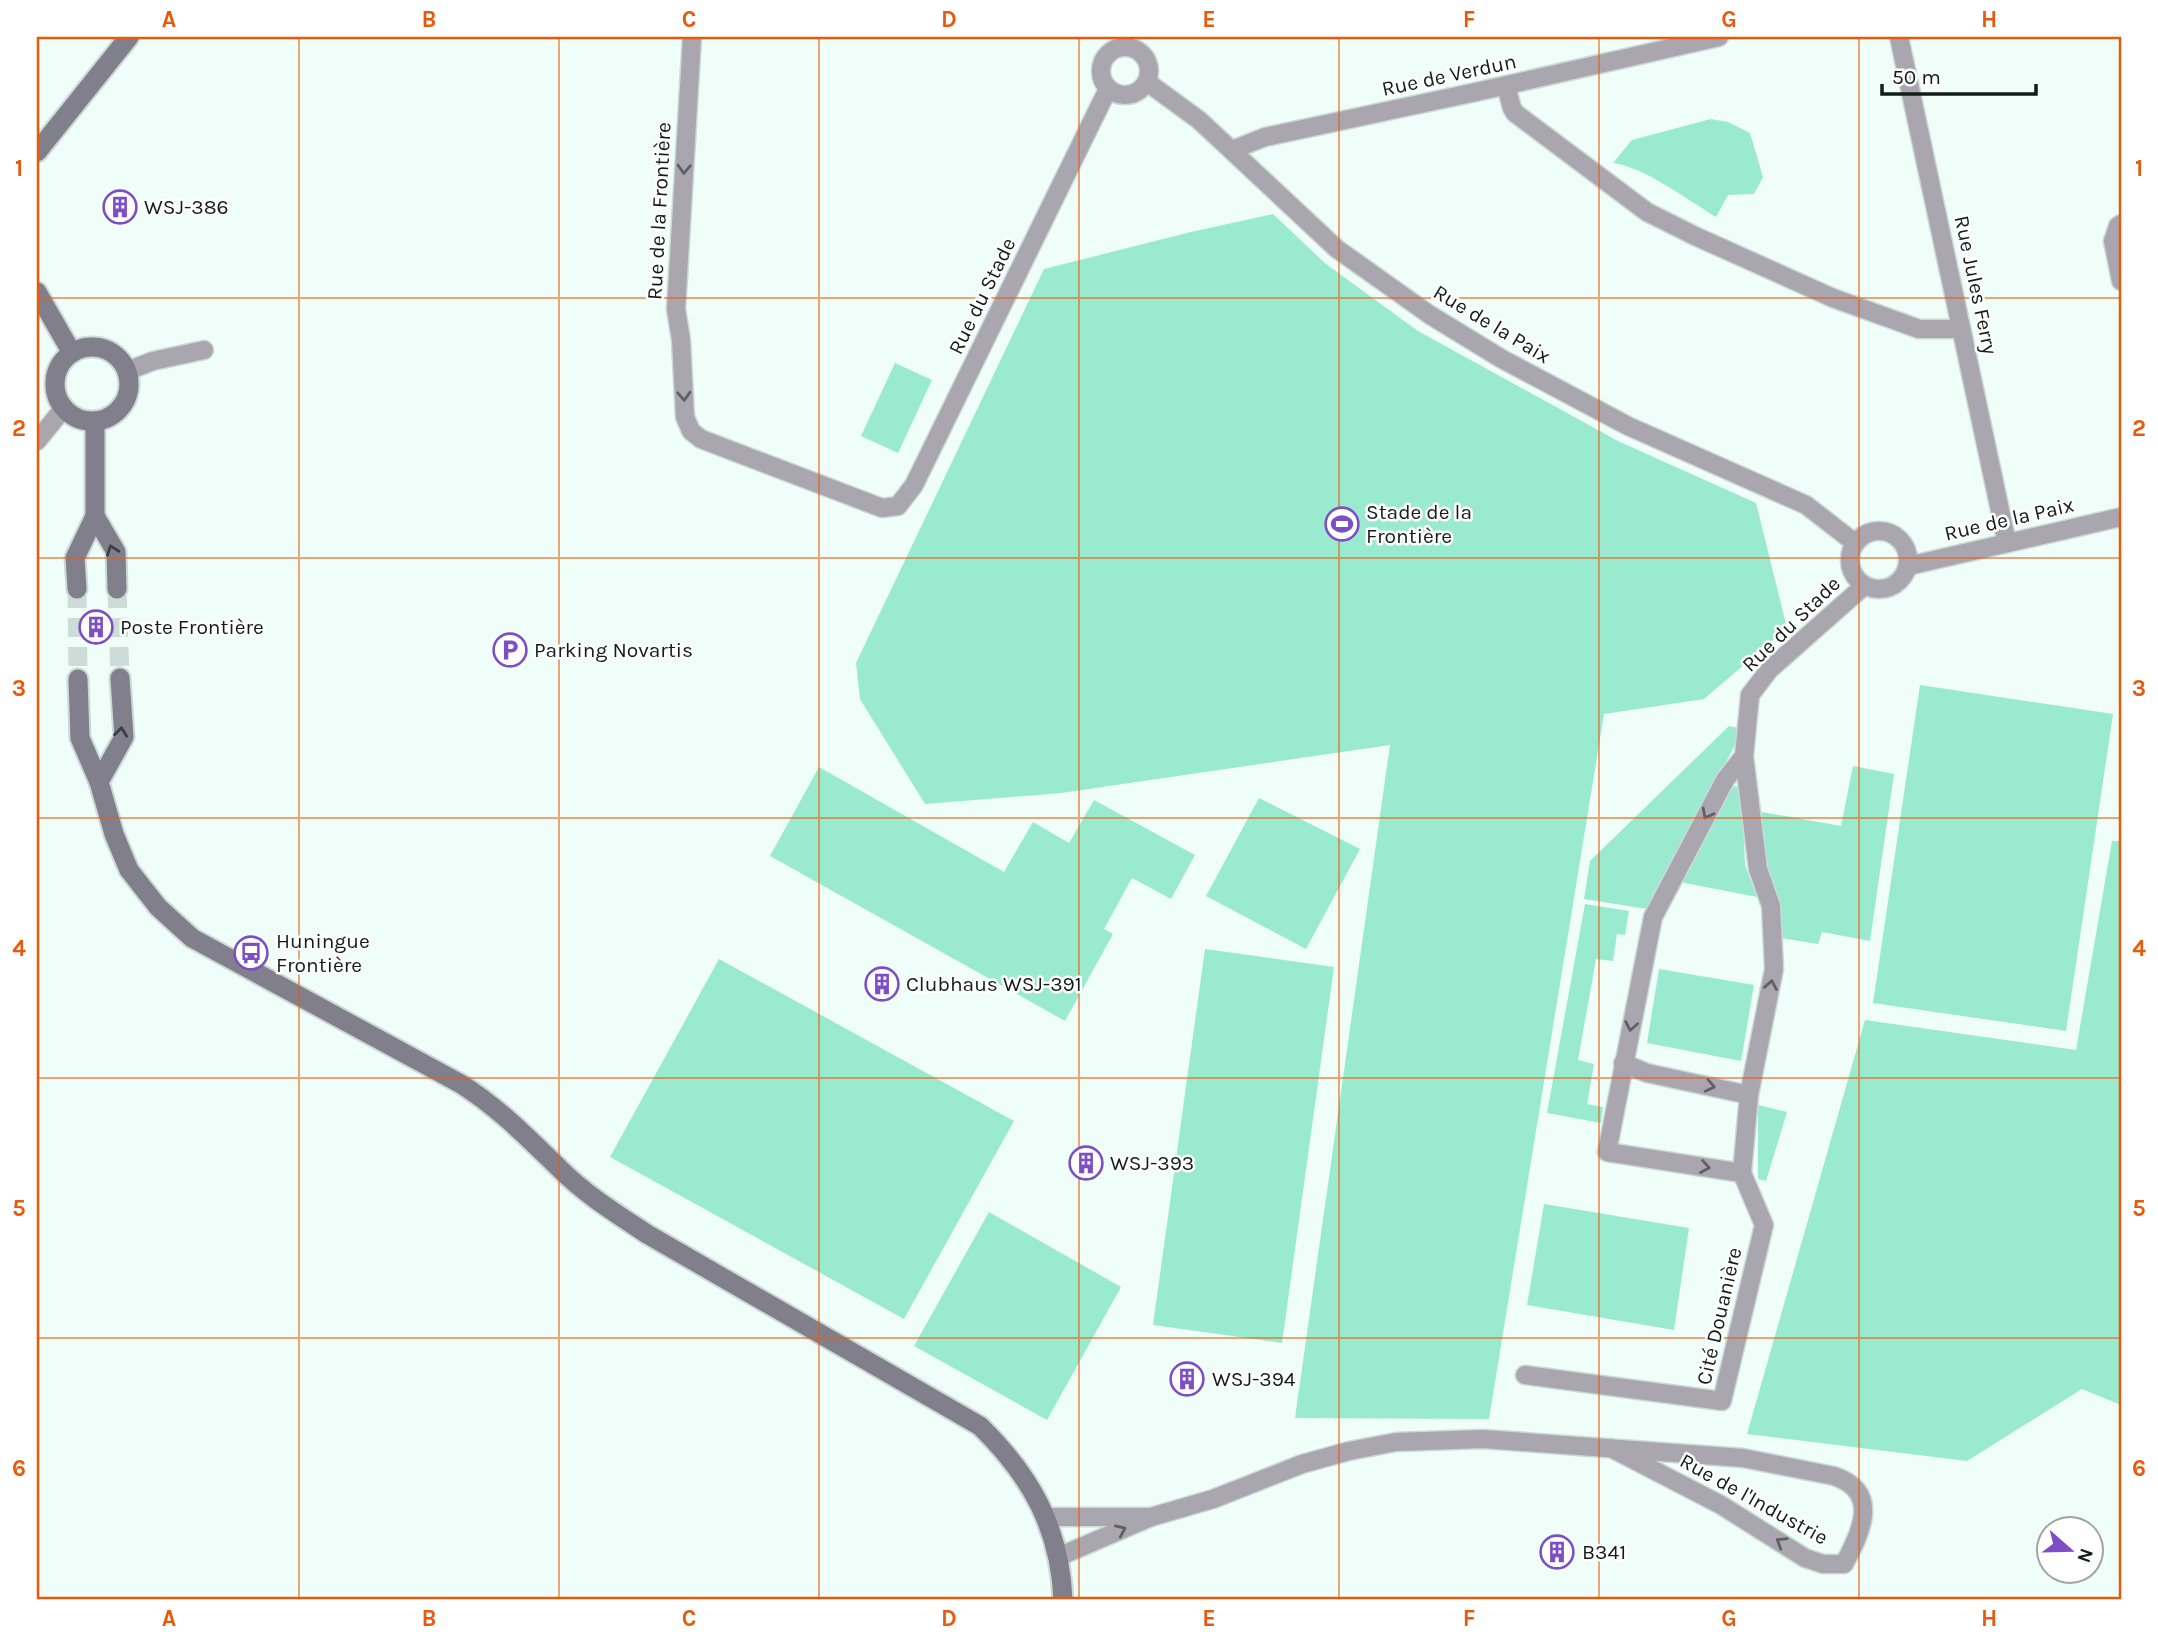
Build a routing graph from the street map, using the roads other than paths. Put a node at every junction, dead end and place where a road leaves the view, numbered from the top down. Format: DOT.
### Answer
graph roads {
  1 [pos="129,37"];
  2 [pos="692,37"];
  3 [pos="1719,37"];
  4 [pos="1899,37"];
  5 [pos="1120,42"];
  6 [pos="1147,82"];
  7 [pos="1506,86"];
  8 [pos="1108,89"];
  9 [pos="1232,150"];
  10 [pos="37,152"];
  11 [pos="2121,225"];
  12 [pos="2121,281"];
  13 [pos="37,292"];
  14 [pos="1961,329"];
  15 [pos="204,350"];
  16 [pos="72,352"];
  17 [pos="127,371"];
  18 [pos="63,409"];
  19 [pos="95,422"];
  20 [pos="37,441"];
  21 [pos="882,508"];
  22 [pos="95,516"];
  23 [pos="2121,517"];
  24 [pos="2007,542"];
  25 [pos="1855,543"];
  26 [pos="1908,566"];
  27 [pos="1864,586"];
  28 [pos="76,589"];
  29 [pos="117,589"];
  30 [pos="120,678"];
  31 [pos="78,679"];
  32 [pos="1750,695"];
  33 [pos="1744,757"];
  34 [pos="99,782"];
  35 [pos="1623,1063"];
  36 [pos="1749,1095"];
  37 [pos="1742,1173"];
  38 [pos="1525,1375"];
  39 [pos="1611,1448"];
  40 [pos="1046,1517"];
  41 [pos="1151,1517"];
  42 [pos="1058,1558"];
  43 [pos="1063,1600"];
  1 -- 10 [label="main road"];
  2 -- 21 [label="street, Rue de la Frontière, one-way"];
  3 -- 7 [label="street, Rue de Verdun"];
  4 -- 14 [label="street, Rue Jules Ferry"];
  5 -- 6 [label="street"];
  5 -- 8 [label="street"];
  6 -- 8 [label="street"];
  6 -- 9 [label="street, Rue de la Paix"];
  7 -- 9 [label="street, Rue de Verdun"];
  7 -- 14 [label="street"];
  8 -- 21 [label="street, Rue du Stade"];
  9 -- 25 [label="street, Rue de la Paix"];
  11 -- 12 [label="street"];
  13 -- 16 [label="main road"];
  14 -- 24 [label="street, Rue Jules Ferry"];
  15 -- 17 [label="street"];
  16 -- 17 [label="main road"];
  16 -- 18 [label="main road"];
  17 -- 19 [label="main road"];
  18 -- 19 [label="main road"];
  18 -- 20 [label="street"];
  19 -- 22 [label="main road"];
  22 -- 28 [label="main road"];
  29 -- 22 [label="main road, one-way"];
  23 -- 24 [label="street, Rue de la Paix"];
  24 -- 26 [label="street, Rue de la Paix"];
  25 -- 26 [label="street"];
  25 -- 27 [label="street"];
  26 -- 27 [label="street"];
  27 -- 32 [label="street, Rue du Stade"];
  34 -- 30 [label="main road, one-way"];
  31 -- 34 [label="main road"];
  32 -- 33 [label="street, Cité Douanière"];
  33 -- 35 [label="street, one-way"];
  36 -- 33 [label="street, Cité Douanière, one-way"];
  34 -- 40 [label="main road"];
  35 -- 36 [label="street, one-way"];
  35 -- 37 [label="street, one-way"];
  36 -- 37 [label="street, Cité Douanière"];
  37 -- 38 [label="street, Cité Douanière"];
  39 -- 39 [label="street, Rue de l'Industrie, one-way"];
  39 -- 41 [label="street, Rue de l'Industrie"];
  40 -- 41 [label="street, Rue de l'Industrie"];
  40 -- 42 [label="main road"];
  42 -- 41 [label="street, Rue de l'Industrie, one-way"];
  42 -- 43 [label="main road"];
}
